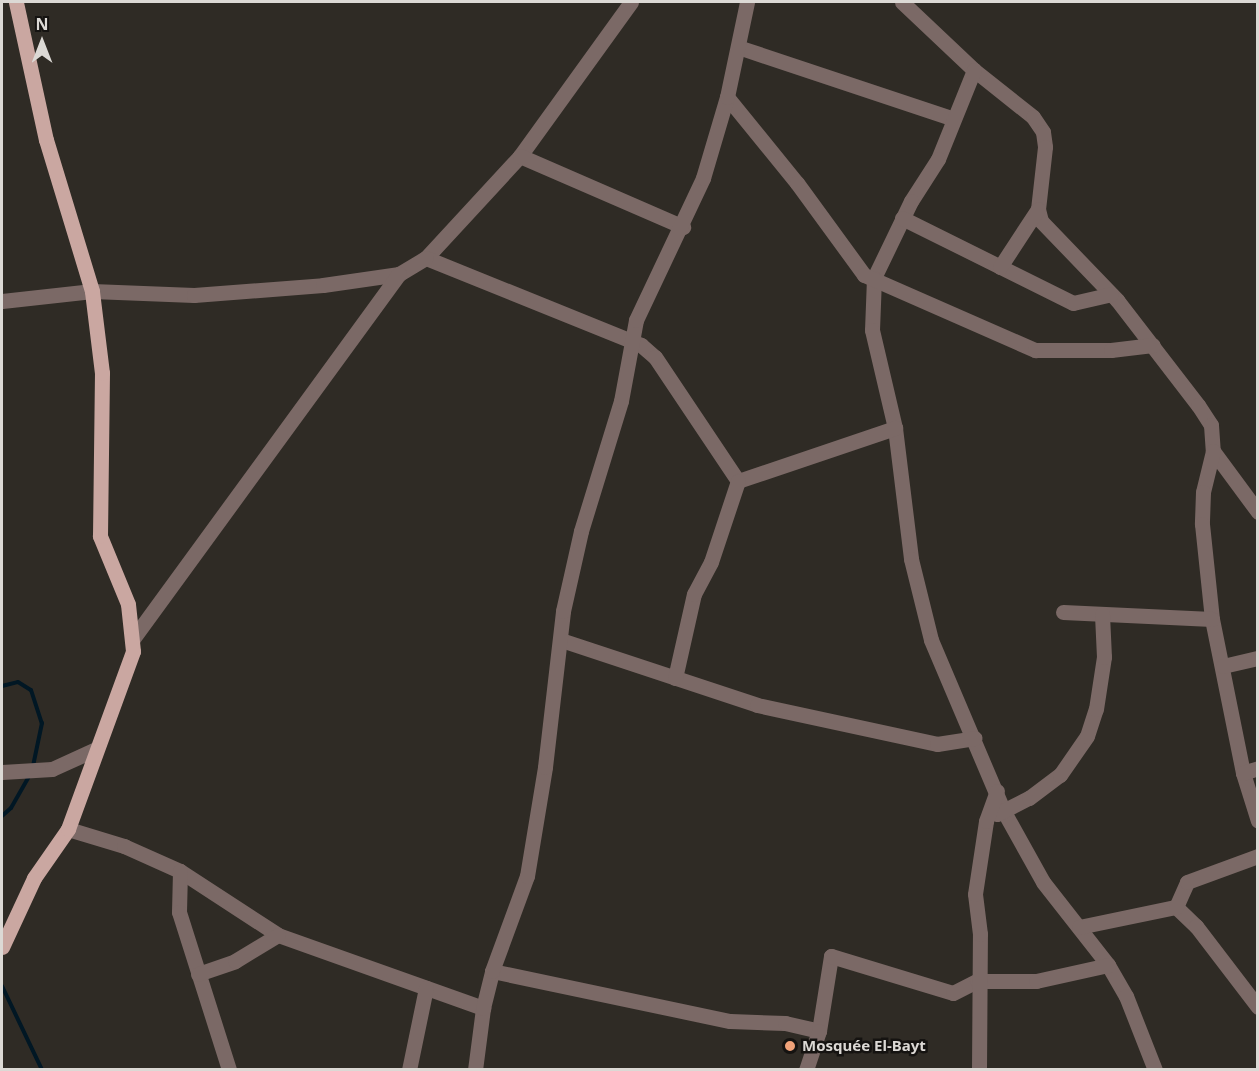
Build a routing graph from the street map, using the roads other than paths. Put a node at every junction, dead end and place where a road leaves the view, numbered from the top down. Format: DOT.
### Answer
graph roads {
  1 [pos="16,2"];
  2 [pos="631,2"];
  3 [pos="747,2"];
  4 [pos="902,2"];
  5 [pos="738,47"];
  6 [pos="974,70"];
  7 [pos="727,97"];
  8 [pos="952,118"];
  9 [pos="520,156"];
  10 [pos="1038,209"];
  11 [pos="902,218"];
  12 [pos="683,227"];
  13 [pos="426,258"];
  14 [pos="1000,267"];
  15 [pos="399,274"];
  16 [pos="874,278"];
  17 [pos="92,291"];
  18 [pos="1111,294"];
  19 [pos="2,301"];
  20 [pos="632,340"];
  21 [pos="1153,345"];
  22 [pos="896,428"];
  23 [pos="1213,451"];
  24 [pos="738,481"];
  25 [pos="1257,512"];
  26 [pos="1063,612"];
  27 [pos="1102,614"];
  28 [pos="1212,619"];
  29 [pos="132,640"];
  30 [pos="561,640"];
  31 [pos="1257,658"];
  32 [pos="1223,666"];
  33 [pos="675,678"];
  34 [pos="975,738"];
  35 [pos="96,749"];
  36 [pos="1250,771"];
  37 [pos="2,772"];
  38 [pos="997,791"];
  39 [pos="1004,810"];
  40 [pos="986,821"];
  41 [pos="1257,821"];
  42 [pos="68,829"];
  43 [pos="1257,856"];
  44 [pos="180,871"];
  45 [pos="1176,907"];
  46 [pos="1079,927"];
  47 [pos="278,935"];
  48 [pos="2,947"];
  49 [pos="1108,965"];
  50 [pos="492,971"];
  51 [pos="198,975"];
  52 [pos="977,981"];
  53 [pos="426,988"];
  54 [pos="483,1008"];
  55 [pos="1257,1008"];
  56 [pos="819,1031"];
  57 [pos="229,1070"];
  58 [pos="409,1070"];
  59 [pos="475,1070"];
  60 [pos="806,1070"];
  61 [pos="979,1070"];
  62 [pos="1155,1070"];
  1 -- 17 [label="main road"];
  2 -- 9 [label="street"];
  3 -- 5 [label="street"];
  4 -- 6 [label="street"];
  5 -- 7 [label="street"];
  5 -- 8 [label="street"];
  6 -- 8 [label="street"];
  6 -- 10 [label="street"];
  7 -- 12 [label="street"];
  7 -- 16 [label="street"];
  8 -- 11 [label="street"];
  9 -- 12 [label="street"];
  9 -- 13 [label="street"];
  10 -- 14 [label="street"];
  10 -- 18 [label="street"];
  11 -- 14 [label="street"];
  11 -- 16 [label="street"];
  12 -- 20 [label="street"];
  13 -- 15 [label="street"];
  13 -- 20 [label="street"];
  14 -- 18 [label="street"];
  15 -- 17 [label="street"];
  15 -- 29 [label="street"];
  16 -- 21 [label="street"];
  16 -- 22 [label="street"];
  17 -- 19 [label="street"];
  17 -- 29 [label="main road"];
  18 -- 21 [label="street"];
  20 -- 24 [label="street"];
  20 -- 30 [label="street"];
  21 -- 23 [label="street"];
  22 -- 24 [label="street"];
  22 -- 34 [label="street"];
  23 -- 25 [label="street"];
  23 -- 28 [label="street"];
  24 -- 33 [label="street"];
  26 -- 27 [label="street"];
  27 -- 28 [label="street"];
  27 -- 39 [label="street"];
  28 -- 32 [label="street"];
  29 -- 35 [label="main road"];
  30 -- 33 [label="street"];
  30 -- 50 [label="street"];
  31 -- 32 [label="street"];
  32 -- 36 [label="street"];
  33 -- 34 [label="street"];
  34 -- 38 [label="street"];
  35 -- 37 [label="street"];
  35 -- 42 [label="main road"];
  36 -- 41 [label="street"];
  38 -- 39 [label="street"];
  38 -- 40 [label="street"];
  39 -- 40 [label="street"];
  39 -- 46 [label="street"];
  40 -- 52 [label="street"];
  42 -- 44 [label="street"];
  42 -- 48 [label="main road"];
  43 -- 45 [label="street"];
  44 -- 47 [label="street"];
  44 -- 51 [label="street"];
  45 -- 46 [label="street"];
  45 -- 55 [label="street"];
  46 -- 49 [label="street"];
  47 -- 51 [label="street"];
  47 -- 53 [label="street"];
  49 -- 52 [label="street"];
  49 -- 62 [label="street"];
  50 -- 54 [label="street"];
  50 -- 56 [label="street"];
  51 -- 57 [label="street"];
  52 -- 56 [label="street"];
  52 -- 61 [label="street"];
  53 -- 54 [label="street"];
  53 -- 58 [label="street"];
  54 -- 59 [label="street"];
  56 -- 60 [label="street"];
}
